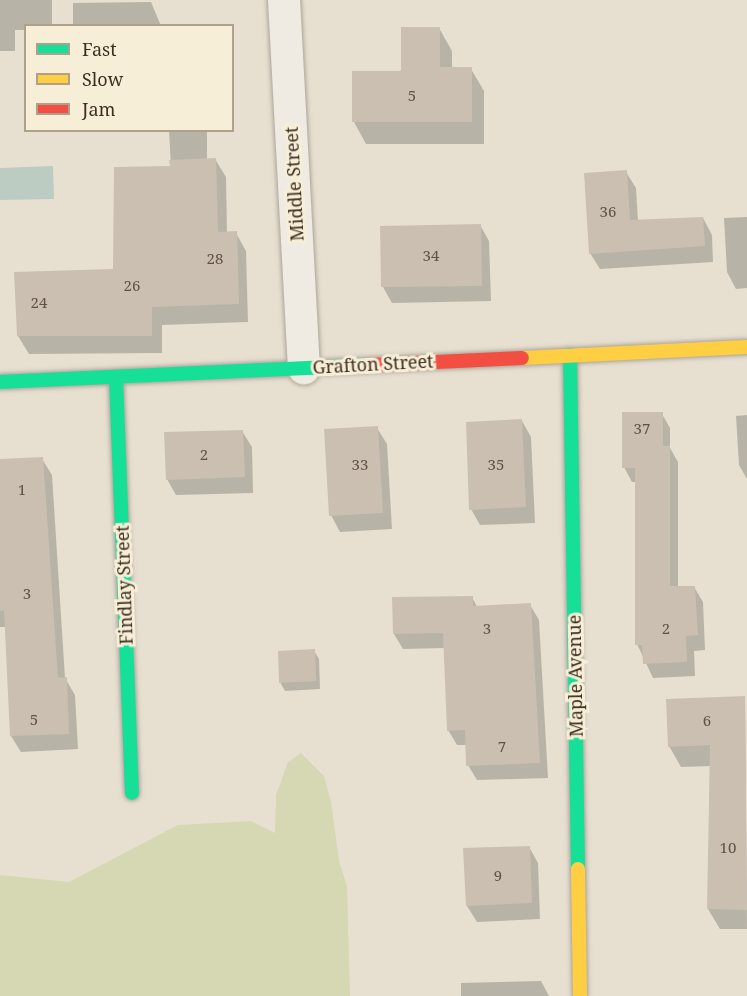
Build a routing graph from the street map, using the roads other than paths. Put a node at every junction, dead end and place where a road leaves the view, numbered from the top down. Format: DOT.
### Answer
graph roads {
  1 [pos="284,0"];
  2 [pos="747,347"];
  3 [pos="570,355"];
  4 [pos="304,368"];
  5 [pos="116,377"];
  6 [pos="0,382"];
  7 [pos="132,793"];
  8 [pos="580,996"];
  1 -- 4 [label="street, Middle Street"];
  2 -- 3 [label="street, Grafton Street"];
  3 -- 4 [label="street, Grafton Street"];
  3 -- 8 [label="street, Maple Avenue"];
  4 -- 5 [label="street, Grafton Street"];
  5 -- 6 [label="street, Grafton Street"];
  5 -- 7 [label="street, Findlay Street"];
}
